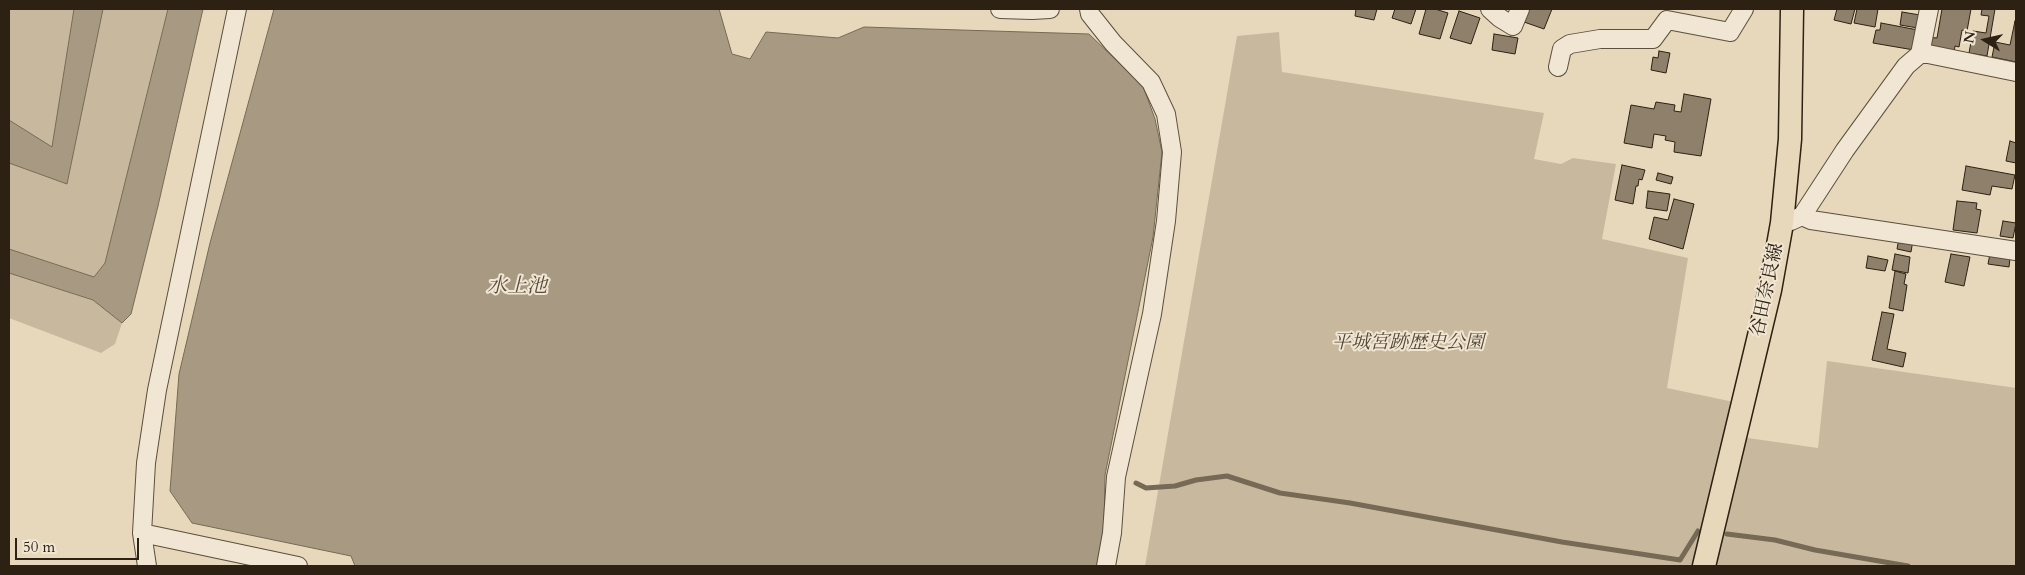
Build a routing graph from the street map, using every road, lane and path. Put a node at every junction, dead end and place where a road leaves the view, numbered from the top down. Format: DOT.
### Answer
graph roads {
  1 [pos="237,9"];
  2 [pos="1000,9"];
  3 [pos="1050,9"];
  4 [pos="1089,9"];
  5 [pos="1490,9"];
  6 [pos="1520,9"];
  7 [pos="1744,9"];
  8 [pos="1792,9"];
  9 [pos="1929,9"];
  10 [pos="1920,54"];
  11 [pos="1558,67"];
  12 [pos="2016,72"];
  13 [pos="1798,219"];
  14 [pos="2016,251"];
  15 [pos="142,533"];
  16 [pos="147,566"];
  17 [pos="298,566"];
  18 [pos="1106,566"];
  19 [pos="1704,566"];
  1 -- 15 [label="street"];
  2 -- 3 [label="street"];
  4 -- 18 [label="street"];
  5 -- 6 [label="street"];
  7 -- 11 [label="street"];
  8 -- 13 [label="main road, 谷田奈良線"];
  9 -- 10 [label="street"];
  10 -- 12 [label="street"];
  10 -- 13 [label="street"];
  13 -- 14 [label="street"];
  13 -- 19 [label="main road, 谷田奈良線"];
  15 -- 16 [label="street"];
  15 -- 17 [label="street"];
}
